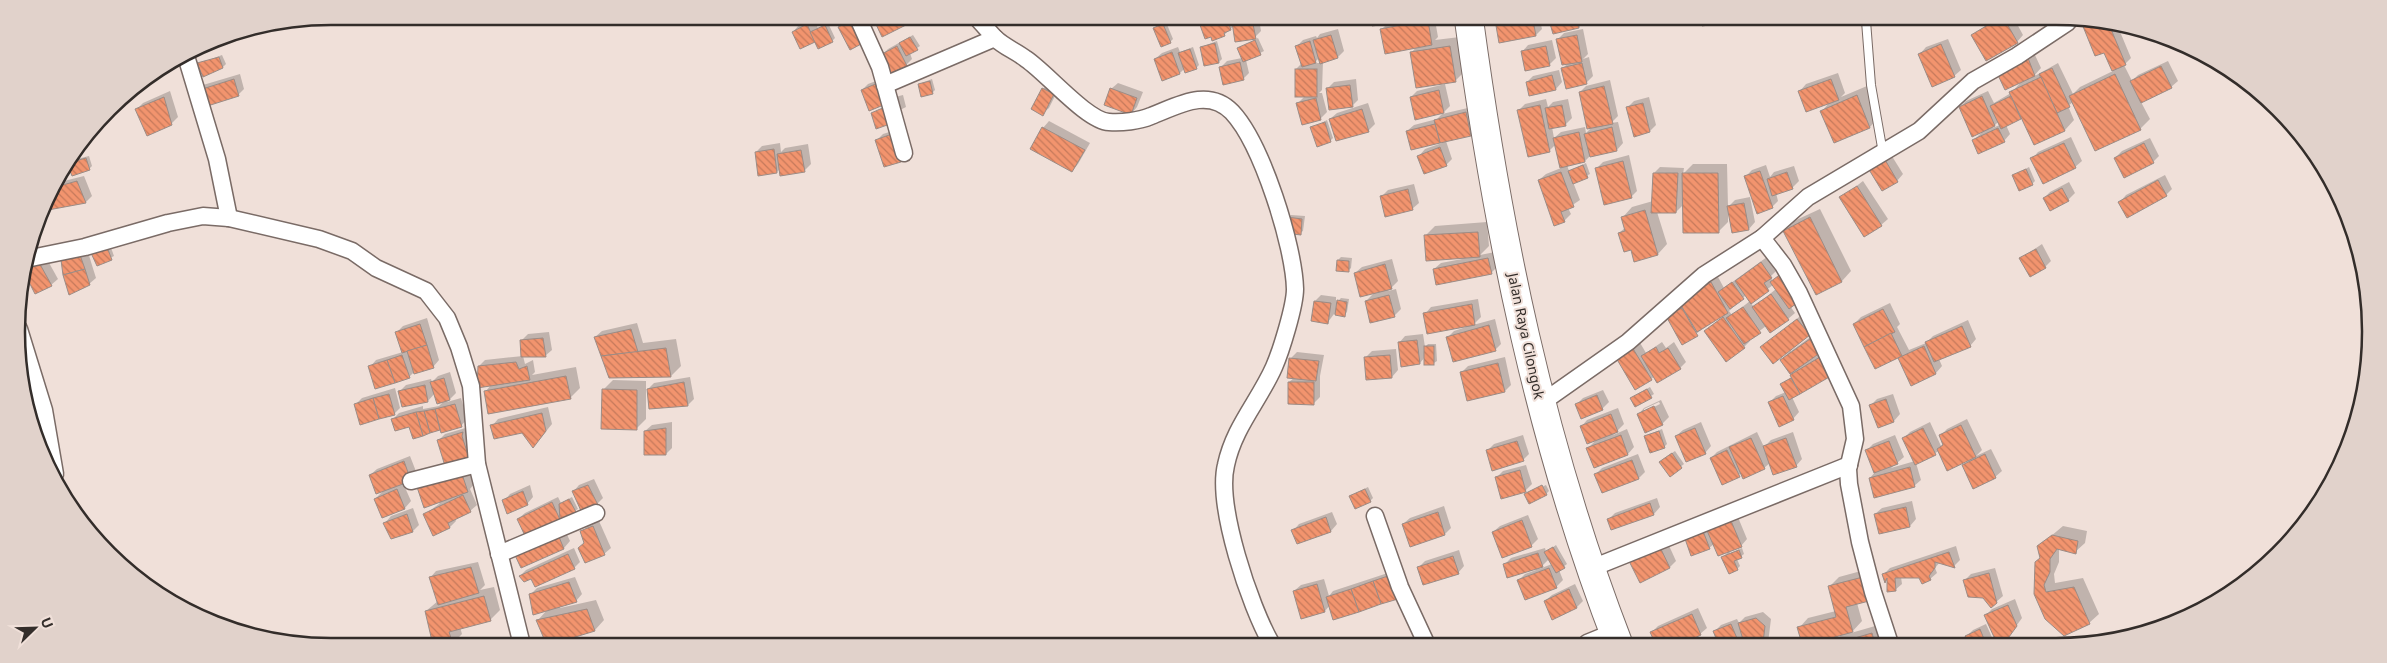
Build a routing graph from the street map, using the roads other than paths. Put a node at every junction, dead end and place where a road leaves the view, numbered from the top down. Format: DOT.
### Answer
graph roads {
  1 [pos="861,25"];
  2 [pos="983,25"];
  3 [pos="1470,25"];
  4 [pos="1866,25"];
  5 [pos="2063,25"];
  6 [pos="995,38"];
  7 [pos="188,61"];
  8 [pos="885,85"];
  9 [pos="904,153"];
  10 [pos="1883,153"];
  11 [pos="229,218"];
  12 [pos="1762,238"];
  13 [pos="34,257"];
  14 [pos="26,352"];
  15 [pos="1540,404"];
  16 [pos="52,457"];
  17 [pos="477,464"];
  18 [pos="1849,465"];
  19 [pos="411,481"];
  20 [pos="596,513"];
  21 [pos="1375,516"];
  22 [pos="499,554"];
  23 [pos="1592,568"];
  24 [pos="519,638"];
  25 [pos="1268,638"];
  26 [pos="1424,638"];
  27 [pos="1616,638"];
  28 [pos="1888,638"];
  1 -- 8 [label="street"];
  2 -- 6 [label="street"];
  3 -- 15 [label="highway, Jalan Raya Cilongok"];
  4 -- 10 [label="lane"];
  5 -- 10 [label="street"];
  6 -- 8 [label="street"];
  6 -- 25 [label="street"];
  7 -- 11 [label="street"];
  8 -- 9 [label="street"];
  10 -- 12 [label="street"];
  11 -- 13 [label="street"];
  11 -- 17 [label="street"];
  12 -- 15 [label="street"];
  12 -- 18 [label="street"];
  14 -- 16 [label="street"];
  15 -- 23 [label="highway, Jalan Raya Cilongok"];
  17 -- 19 [label="street"];
  17 -- 22 [label="street"];
  18 -- 23 [label="street"];
  18 -- 28 [label="street"];
  20 -- 22 [label="street"];
  21 -- 26 [label="street"];
  22 -- 24 [label="street"];
  23 -- 27 [label="highway, Jalan Raya Cilongok"];
}
